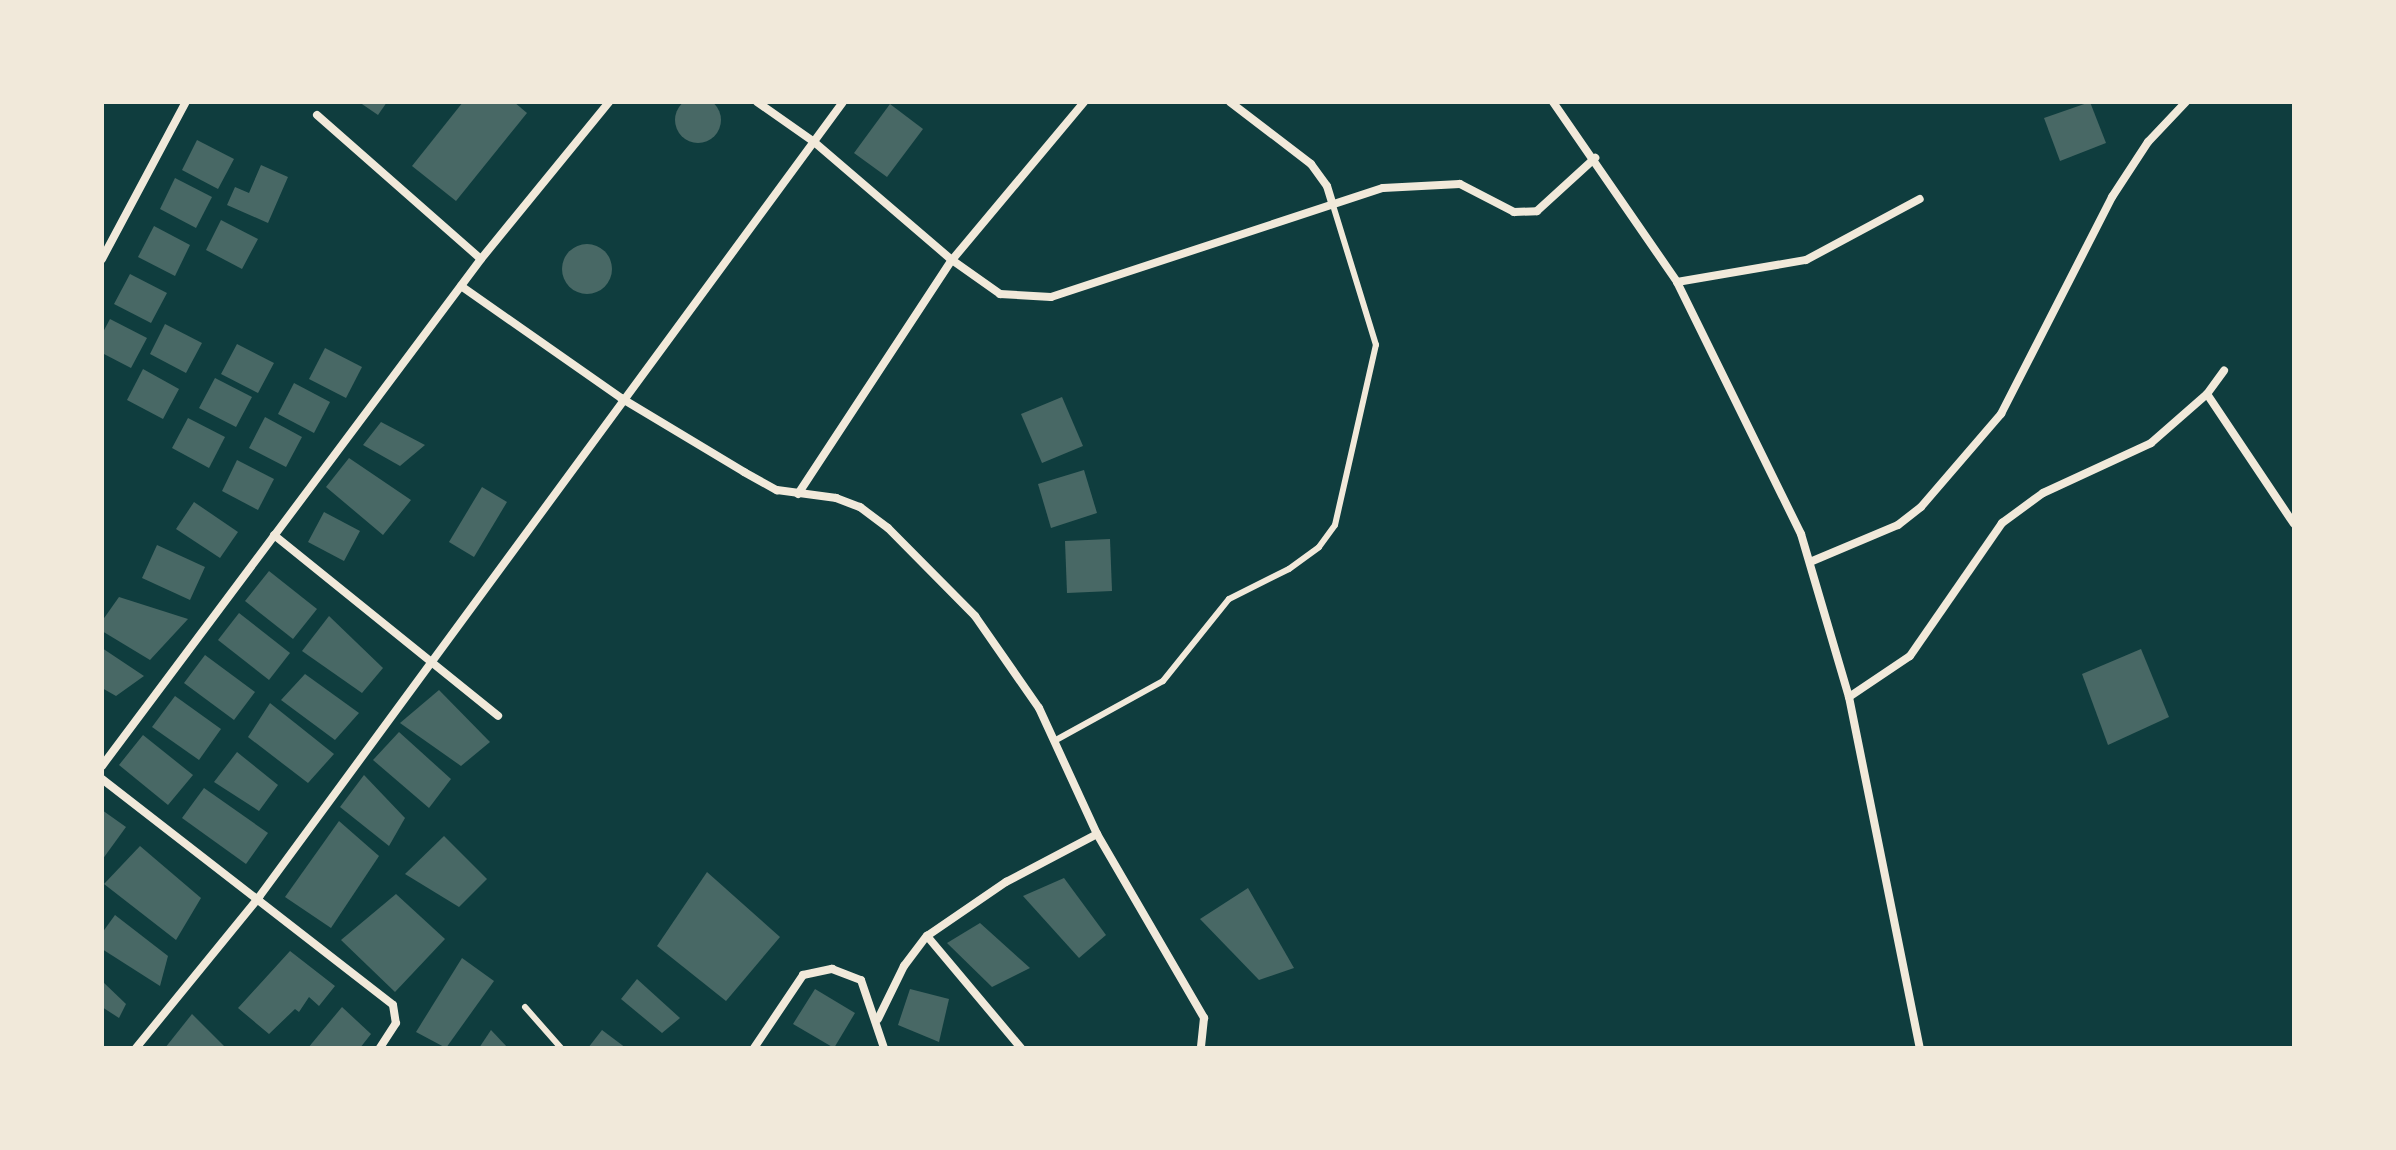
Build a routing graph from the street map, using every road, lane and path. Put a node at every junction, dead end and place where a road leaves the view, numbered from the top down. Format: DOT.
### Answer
graph roads {
  1 [pos="186,102"];
  2 [pos="609,102"];
  3 [pos="757,102"];
  4 [pos="843,102"];
  5 [pos="1084,102"];
  6 [pos="1230,102"];
  7 [pos="1553,102"];
  8 [pos="2186,102"];
  9 [pos="317,115"];
  10 [pos="813,141"];
  11 [pos="1595,158"];
  12 [pos="1920,199"];
  13 [pos="1332,202"];
  14 [pos="102,259"];
  15 [pos="481,259"];
  16 [pos="952,260"];
  17 [pos="1677,282"];
  18 [pos="461,286"];
  19 [pos="2224,371"];
  20 [pos="2207,394"];
  21 [pos="621,398"];
  22 [pos="798,494"];
  23 [pos="2294,524"];
  24 [pos="274,535"];
  25 [pos="1810,562"];
  26 [pos="430,659"];
  27 [pos="1849,697"];
  28 [pos="498,716"];
  29 [pos="1056,740"];
  30 [pos="102,766"];
  31 [pos="102,779"];
  32 [pos="1097,834"];
  33 [pos="259,897"];
  34 [pos="927,936"];
  35 [pos="525,1007"];
  36 [pos="878,1019"];
  37 [pos="136,1048"];
  38 [pos="380,1048"];
  39 [pos="561,1048"];
  40 [pos="754,1048"];
  41 [pos="884,1048"];
  42 [pos="1021,1048"];
  43 [pos="1201,1048"];
  44 [pos="1920,1048"];
  1 -- 14 [label="street"];
  2 -- 15 [label="street"];
  3 -- 10 [label="street"];
  4 -- 10 [label="street"];
  5 -- 16 [label="street"];
  6 -- 13 [label="street"];
  7 -- 11 [label="street"];
  8 -- 25 [label="street"];
  9 -- 15 [label="street"];
  10 -- 16 [label="street"];
  10 -- 21 [label="street"];
  11 -- 13 [label="street"];
  11 -- 17 [label="street"];
  12 -- 17 [label="street"];
  13 -- 16 [label="street"];
  13 -- 29 [label="lane"];
  15 -- 18 [label="street"];
  16 -- 22 [label="street"];
  17 -- 25 [label="street"];
  18 -- 21 [label="street"];
  18 -- 24 [label="street"];
  19 -- 20 [label="street"];
  20 -- 23 [label="street"];
  20 -- 27 [label="street"];
  21 -- 22 [label="street"];
  21 -- 26 [label="street"];
  22 -- 29 [label="street"];
  24 -- 26 [label="street"];
  24 -- 30 [label="street"];
  25 -- 27 [label="street"];
  26 -- 28 [label="street"];
  26 -- 33 [label="street"];
  27 -- 44 [label="street"];
  29 -- 32 [label="street"];
  31 -- 33 [label="street"];
  32 -- 34 [label="street"];
  32 -- 43 [label="street"];
  33 -- 37 [label="street"];
  33 -- 38 [label="street"];
  34 -- 36 [label="street"];
  34 -- 42 [label="street"];
  35 -- 39 [label="lane"];
  36 -- 40 [label="street"];
  36 -- 41 [label="street"];
}
